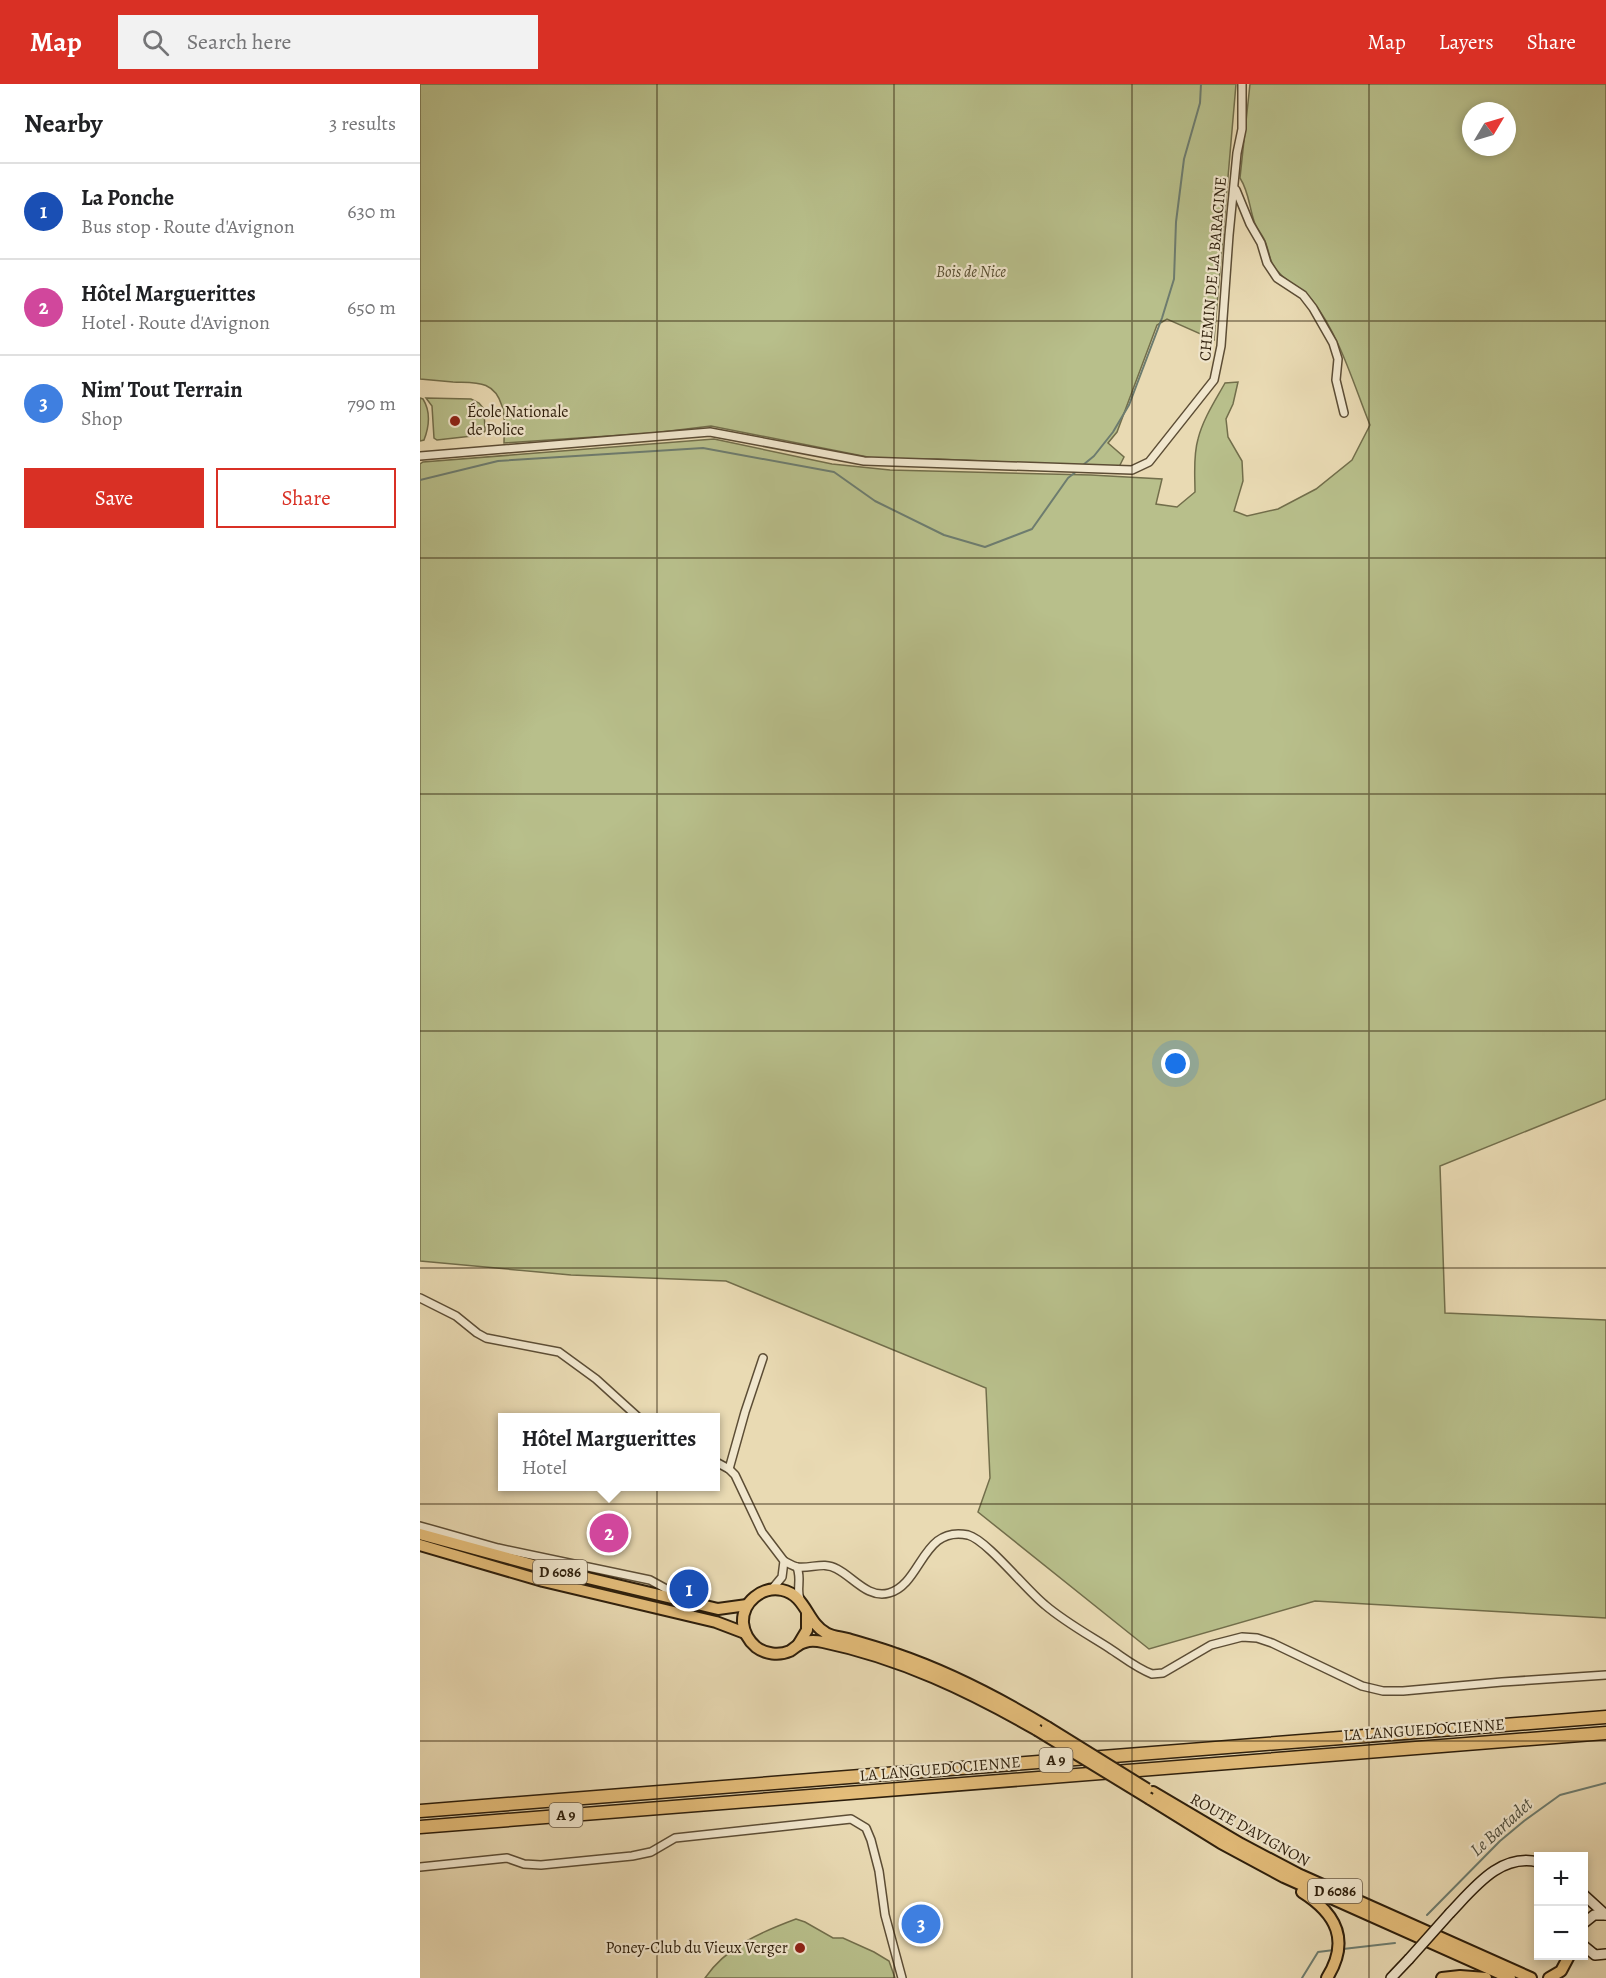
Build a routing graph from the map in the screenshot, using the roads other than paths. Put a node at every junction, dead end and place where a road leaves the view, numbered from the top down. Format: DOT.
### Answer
graph roads {
  1 [pos="1242,84"];
  2 [pos="1235,187"];
  3 [pos="1344,413"];
  4 [pos="420,456"];
  5 [pos="420,1298"];
  6 [pos="763,1358"];
  7 [pos="634,1413"];
  8 [pos="720,1464"];
  9 [pos="729,1468"];
  10 [pos="420,1526"];
  11 [pos="420,1534"];
  12 [pos="420,1545"];
  13 [pos="784,1562"];
  14 [pos="797,1567"];
  15 [pos="772,1589"];
  16 [pos="802,1604"];
  17 [pos="697,1605"];
  18 [pos="747,1605"];
  19 [pos="745,1633"];
  20 [pos="798,1645"];
  21 [pos="1606,1675"];
  22 [pos="1606,1717"];
  23 [pos="1042,1728"];
  24 [pos="1606,1733"];
  25 [pos="1151,1795"];
  26 [pos="420,1811"];
  27 [pos="420,1827"];
  28 [pos="1246,1857"];
  29 [pos="1534,1862"];
  30 [pos="420,1867"];
  31 [pos="1588,1899"];
  32 [pos="1606,1915"];
  33 [pos="1588,1920"];
  34 [pos="1588,1949"];
  35 [pos="1606,1954"];
  36 [pos="1567,1960"];
  37 [pos="1530,1977"];
  38 [pos="902,1978"];
  39 [pos="1327,1978"];
  40 [pos="1391,1978"];
  41 [pos="1442,1978"];
  42 [pos="1486,1978"];
  43 [pos="1510,1978"];
  44 [pos="1549,1978"];
  1 -- 2 [label="street, CHEMIN DE LA BARACINE"];
  2 -- 3 [label="street"];
  2 -- 4 [label="street, CHEMIN DE LA BARACINE"];
  5 -- 7 [label="street"];
  6 -- 9 [label="street"];
  8 -- 9 [label="street"];
  9 -- 13 [label="street"];
  10 -- 17 [label="street"];
  11 -- 17 [label="main road, D 6086"];
  12 -- 19 [label="main road, D 6086"];
  13 -- 14 [label="street"];
  13 -- 15 [label="street"];
  14 -- 16 [label="street"];
  14 -- 21 [label="street"];
  15 -- 16 [label="main road"];
  15 -- 18 [label="main road"];
  16 -- 20 [label="main road"];
  16 -- 23 [label="main road, D 6086"];
  17 -- 18 [label="main road, D 6086"];
  18 -- 19 [label="main road"];
  19 -- 20 [label="main road"];
  20 -- 23 [label="main road, D 6086"];
  22 -- 26 [label="highway, LA LANGUEDOCIENNE / A 9"];
  23 -- 25 [label="main road, D 6086, bridge"];
  24 -- 27 [label="highway, LA LANGUEDOCIENNE / A 9"];
  25 -- 28 [label="main road, ROUTE D'AVIGNON / D 6086"];
  25 -- 37 [label="main road, ROUTE D'AVIGNON / D 6086"];
  28 -- 39 [label="main road"];
  28 -- 43 [label="main road, ROUTE D'AVIGNON / D 6086"];
  29 -- 40 [label="main road, bridge"];
  30 -- 38 [label="street"];
  31 -- 32 [label="main road"];
  32 -- 33 [label="main road"];
  34 -- 35 [label="main road"];
  36 -- 44 [label="main road"];
  41 -- 42 [label="main road"];
}
